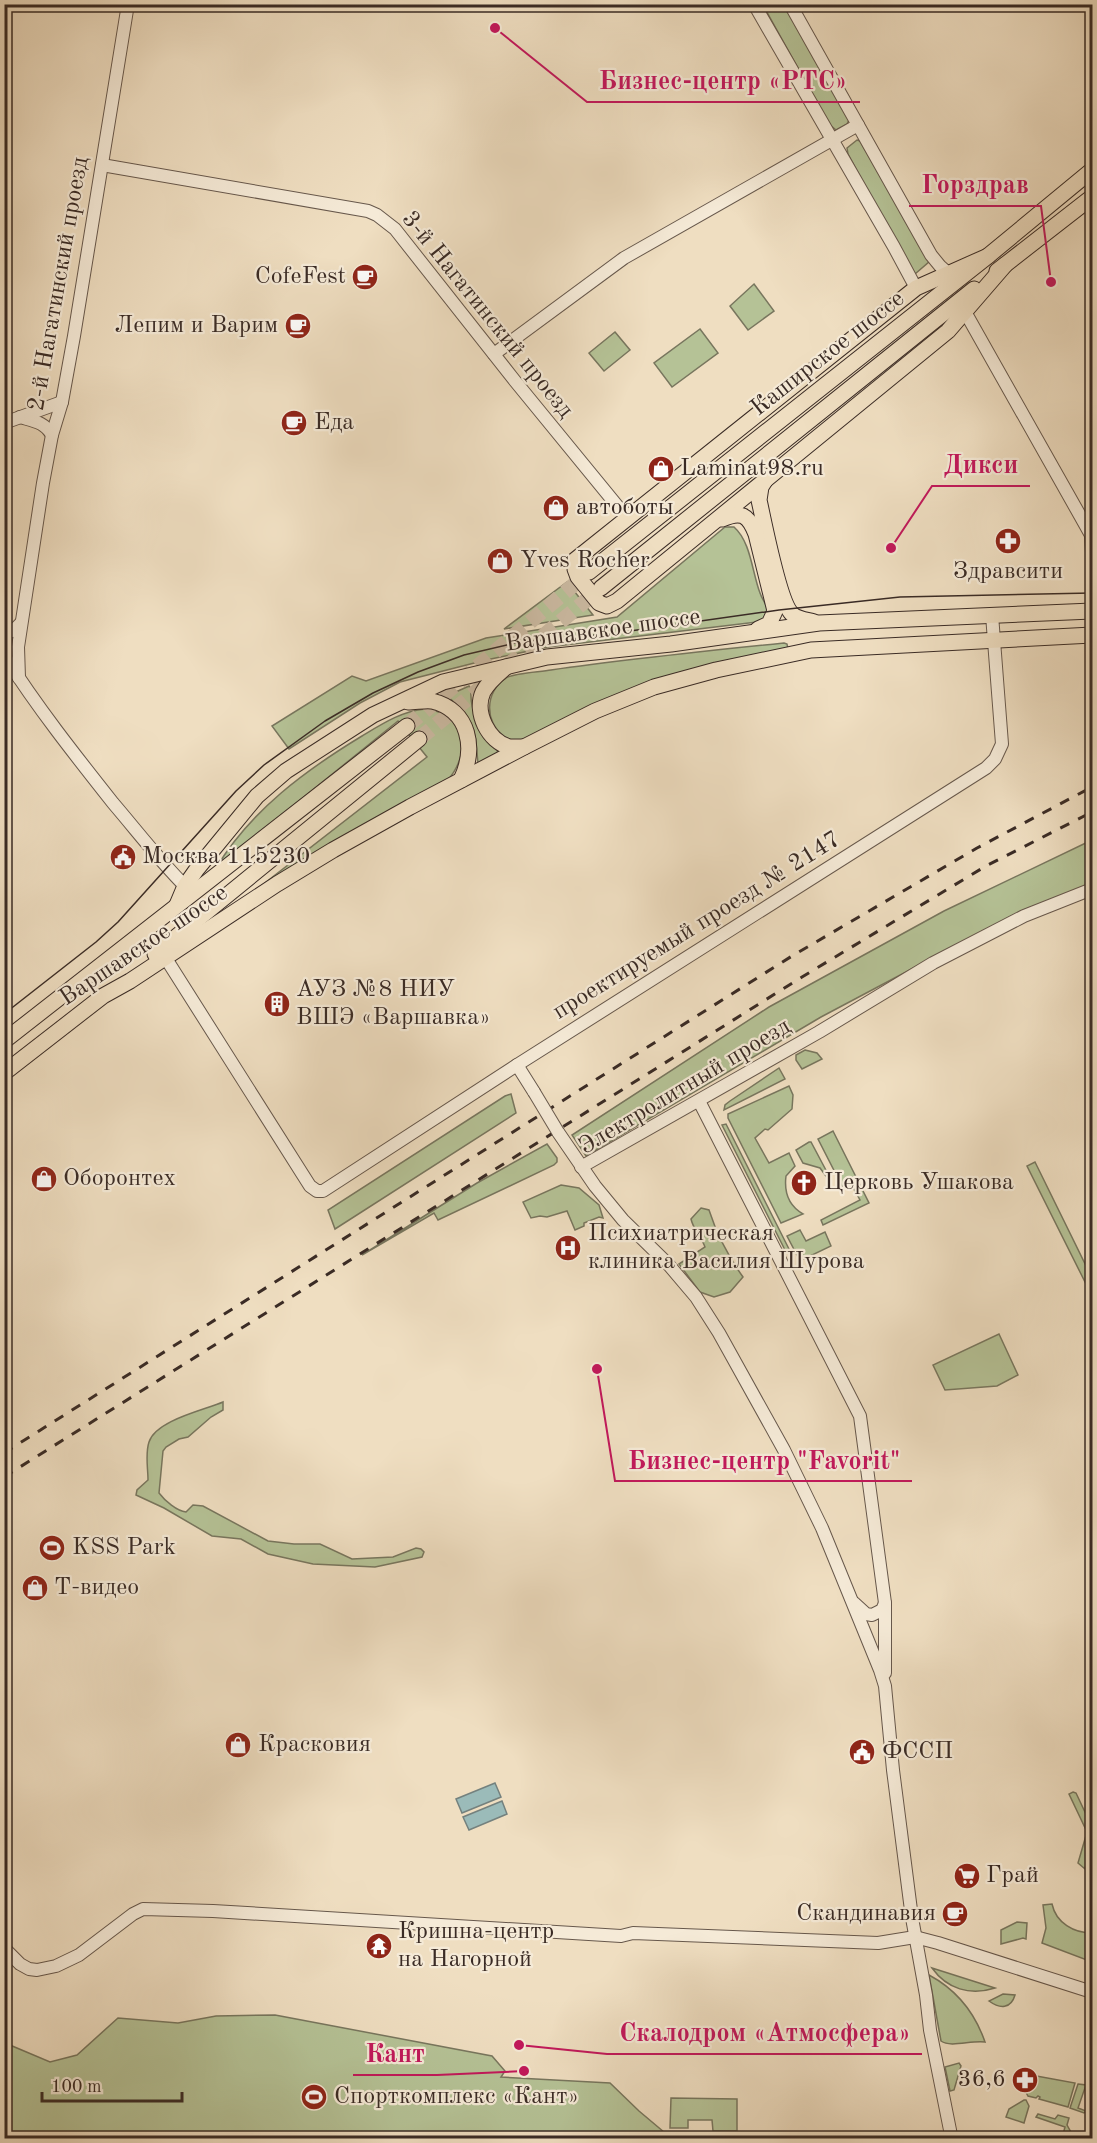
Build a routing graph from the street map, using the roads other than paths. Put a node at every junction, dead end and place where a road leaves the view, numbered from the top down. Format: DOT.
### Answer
graph roads {
  1 [pos="128,4"];
  2 [pos="754,4"];
  3 [pos="790,4"];
  4 [pos="858,125"];
  5 [pos="833,140"];
  6 [pos="102,165"];
  7 [pos="1092,170"];
  8 [pos="1092,197"];
  9 [pos="988,256"];
  10 [pos="1005,265"];
  11 [pos="948,273"];
  12 [pos="916,288"];
  13 [pos="964,310"];
  14 [pos="494,354"];
  15 [pos="62,402"];
  16 [pos="20,417"];
  17 [pos="4,423"];
  18 [pos="52,435"];
  19 [pos="770,475"];
  20 [pos="628,519"];
  21 [pos="716,521"];
  22 [pos="1092,552"];
  23 [pos="589,572"];
  24 [pos="601,588"];
  25 [pos="1092,611"];
  26 [pos="992,615"];
  27 [pos="21,623"];
  28 [pos="819,623"];
  29 [pos="753,631"];
  30 [pos="4,633"];
  31 [pos="1092,635"];
  32 [pos="994,639"];
  33 [pos="4,655"];
  34 [pos="506,667"];
  35 [pos="19,678"];
  36 [pos="399,702"];
  37 [pos="407,726"];
  38 [pos="419,739"];
  39 [pos="524,747"];
  40 [pos="461,780"];
  41 [pos="186,886"];
  42 [pos="1092,890"];
  43 [pos="177,905"];
  44 [pos="165,957"];
  45 [pos="103,996"];
  46 [pos="4,1041"];
  47 [pos="517,1065"];
  48 [pos="4,1073"];
  49 [pos="699,1101"];
  50 [pos="581,1167"];
  51 [pos="852,1600"];
  52 [pos="885,1603"];
  53 [pos="885,1686"];
  54 [pos="915,1937"];
  55 [pos="4,1948"];
  56 [pos="1092,1992"];
  57 [pos="950,2139"];
  1 -- 6 [label="street, 2-й Нагатинский проезд"];
  2 -- 5 [label="street"];
  3 -- 4 [label="street"];
  4 -- 5 [label="street"];
  4 -- 11 [label="street"];
  5 -- 12 [label="street"];
  5 -- 14 [label="street"];
  6 -- 14 [label="street, 3-й Нагатинский проезд"];
  6 -- 15 [label="street, 2-й Нагатинский проезд"];
  7 -- 9 [label="main road, Каширское шоссе"];
  8 -- 10 [label="main road, Каширское шоссе"];
  9 -- 11 [label="main road"];
  9 -- 23 [label="main road, Каширское шоссе"];
  10 -- 13 [label="main road"];
  10 -- 24 [label="main road, Каширское шоссе"];
  11 -- 12 [label="main road"];
  12 -- 20 [label="main road"];
  13 -- 19 [label="main road"];
  13 -- 22 [label="street"];
  14 -- 20 [label="street, 3-й Нагатинский проезд"];
  15 -- 16 [label="street"];
  15 -- 18 [label="street, 2-й Нагатинский проезд"];
  16 -- 17 [label="street"];
  16 -- 18 [label="street"];
  18 -- 27 [label="street, 2-й Нагатинский проезд"];
  19 -- 21 [label="main road"];
  19 -- 28 [label="main road"];
  20 -- 21 [label="main road"];
  21 -- 29 [label="main road"];
  25 -- 26 [label="main road, Варшавское шоссе"];
  26 -- 28 [label="main road, Варшавское шоссе"];
  26 -- 32 [label="street, проектируемый проезд № 2147"];
  27 -- 30 [label="street"];
  27 -- 35 [label="street, 2-й Нагатинский проезд"];
  28 -- 29 [label="main road, Варшавское шоссе"];
  29 -- 34 [label="main road, Варшавское шоссе"];
  31 -- 32 [label="main road, Варшавское шоссе"];
  32 -- 39 [label="main road, Варшавское шоссе"];
  32 -- 47 [label="street, проектируемый проезд № 2147"];
  33 -- 35 [label="street"];
  34 -- 36 [label="main road, Варшавское шоссе"];
  34 -- 39 [label="main road"];
  35 -- 41 [label="street"];
  36 -- 40 [label="main road"];
  36 -- 41 [label="main road, Варшавское шоссе"];
  37 -- 43 [label="main road"];
  38 -- 45 [label="main road"];
  39 -- 40 [label="main road, Варшавское шоссе"];
  40 -- 44 [label="main road, Варшавское шоссе"];
  41 -- 43 [label="main road, Варшавское шоссе"];
  42 -- 49 [label="street, Электролитный проезд"];
  43 -- 46 [label="main road, Варшавское шоссе"];
  44 -- 45 [label="main road, Варшавское шоссе"];
  44 -- 47 [label="street, проектируемый проезд № 2147"];
  45 -- 48 [label="main road, Варшавское шоссе"];
  47 -- 50 [label="street, bridge"];
  49 -- 50 [label="street, Электролитный проезд"];
  49 -- 52 [label="street"];
  50 -- 51 [label="street, Электролитный проезд"];
  51 -- 52 [label="street"];
  51 -- 53 [label="street, Электролитный проезд"];
  52 -- 53 [label="street"];
  53 -- 54 [label="street, Электролитный проезд"];
  54 -- 55 [label="street"];
  54 -- 56 [label="street"];
  54 -- 57 [label="street, Электролитный проезд"];
}
